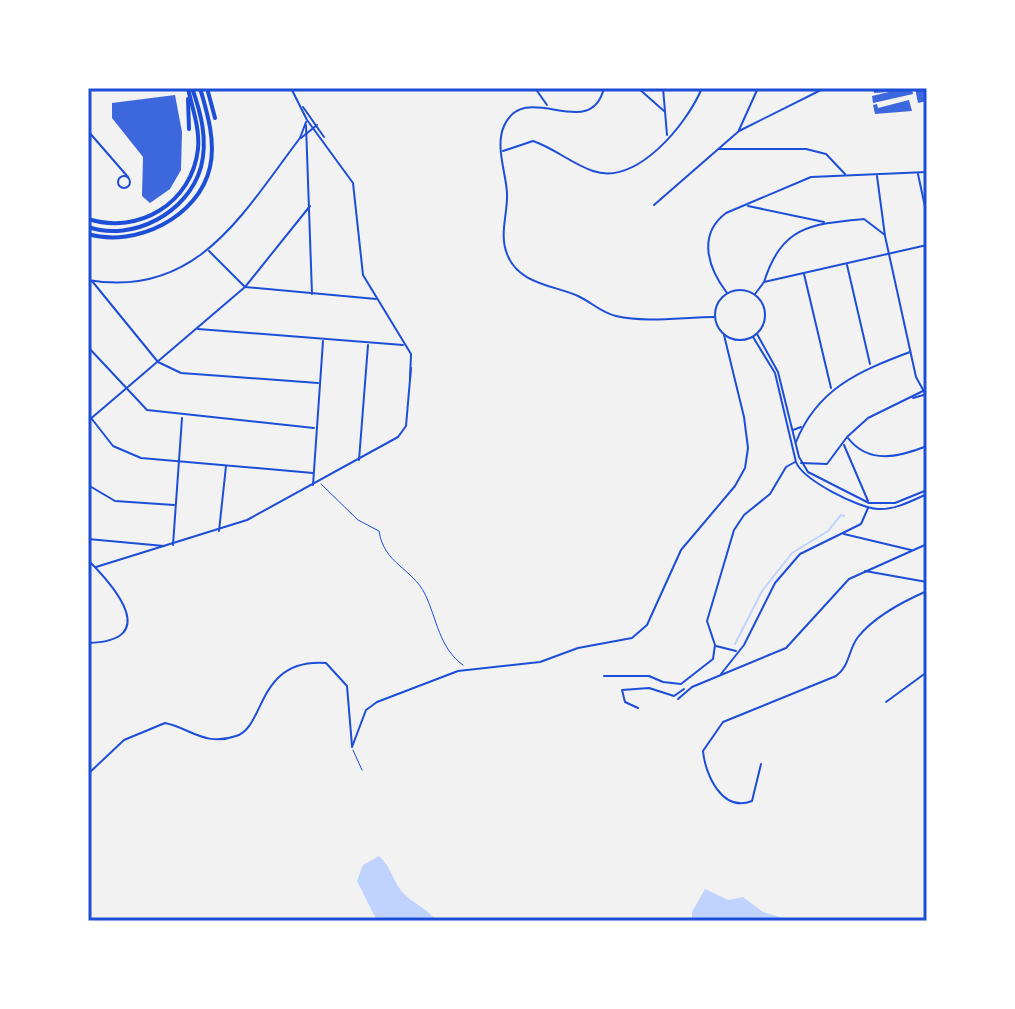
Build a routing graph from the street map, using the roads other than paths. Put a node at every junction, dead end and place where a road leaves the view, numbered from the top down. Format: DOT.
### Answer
graph roads {
  1 [pos="200,88"];
  2 [pos="207,88"];
  3 [pos="291,88"];
  4 [pos="535,88"];
  5 [pos="604,88"];
  6 [pos="638,88"];
  7 [pos="663,88"];
  8 [pos="702,88"];
  9 [pos="758,88"];
  10 [pos="825,88"];
  11 [pos="189,90"];
  12 [pos="299,103"];
  13 [pos="548,106"];
  14 [pos="665,111"];
  15 [pos="215,118"];
  16 [pos="314,118"];
  17 [pos="307,121"];
  18 [pos="318,123"];
  19 [pos="189,129"];
  20 [pos="315,130"];
  21 [pos="88,131"];
  22 [pos="739,131"];
  23 [pos="308,134"];
  24 [pos="668,136"];
  25 [pos="300,138"];
  26 [pos="326,142"];
  27 [pos="718,149"];
  28 [pos="501,151"];
  29 [pos="927,172"];
  30 [pos="845,174"];
  31 [pos="918,174"];
  32 [pos="877,175"];
  33 [pos="128,177"];
  34 [pos="654,205"];
  35 [pos="748,205"];
  36 [pos="310,206"];
  37 [pos="927,216"];
  38 [pos="88,219"];
  39 [pos="827,223"];
  40 [pos="88,227"];
  41 [pos="88,234"];
  42 [pos="885,236"];
  43 [pos="927,245"];
  44 [pos="209,251"];
  45 [pos="890,254"];
  46 [pos="847,264"];
  47 [pos="804,272"];
  48 [pos="89,280"];
  49 [pos="764,282"];
  50 [pos="245,287"];
  51 [pos="727,293"];
  52 [pos="755,294"];
  53 [pos="312,295"];
  54 [pos="376,299"];
  55 [pos="714,317"];
  56 [pos="197,329"];
  57 [pos="757,334"];
  58 [pos="724,335"];
  59 [pos="753,337"];
  60 [pos="323,340"];
  61 [pos="368,344"];
  62 [pos="406,345"];
  63 [pos="88,347"];
  64 [pos="911,351"];
  65 [pos="158,362"];
  66 [pos="870,367"];
  67 [pos="318,383"];
  68 [pos="831,389"];
  69 [pos="126,391"];
  70 [pos="925,393"];
  71 [pos="88,414"];
  72 [pos="182,417"];
  73 [pos="90,419"];
  74 [pos="802,426"];
  75 [pos="314,428"];
  76 [pos="793,430"];
  77 [pos="847,437"];
  78 [pos="796,442"];
  79 [pos="843,444"];
  80 [pos="927,446"];
  81 [pos="359,460"];
  82 [pos="180,462"];
  83 [pos="796,462"];
  84 [pos="801,463"];
  85 [pos="226,465"];
  86 [pos="313,473"];
  87 [pos="88,485"];
  88 [pos="313,485"];
  89 [pos="927,492"];
  90 [pos="869,503"];
  91 [pos="177,505"];
  92 [pos="868,508"];
  93 [pos="219,531"];
  94 [pos="844,534"];
  95 [pos="88,539"];
  96 [pos="927,544"];
  97 [pos="171,545"];
  98 [pos="912,550"];
  99 [pos="88,560"];
  100 [pos="96,567"];
  101 [pos="864,570"];
  102 [pos="927,582"];
  103 [pos="927,591"];
  104 [pos="88,643"];
  105 [pos="715,645"];
  106 [pos="737,651"];
  107 [pos="927,672"];
  108 [pos="720,675"];
  109 [pos="604,676"];
  110 [pos="688,681"];
  111 [pos="681,684"];
  112 [pos="692,687"];
  113 [pos="685,691"];
  114 [pos="678,699"];
  115 [pos="886,702"];
  116 [pos="638,708"];
  117 [pos="352,747"];
  118 [pos="761,764"];
  119 [pos="362,770"];
  120 [pos="88,774"];
  1 -- 41 [label="highway"];
  2 -- 15 [label="highway"];
  3 -- 12 [label="street"];
  4 -- 13 [label="street"];
  5 -- 13 [label="street"];
  6 -- 14 [label="street"];
  7 -- 14 [label="street"];
  8 -- 24 [label="street"];
  9 -- 22 [label="street"];
  10 -- 22 [label="street"];
  11 -- 19 [label="highway"];
  11 -- 38 [label="highway"];
  11 -- 40 [label="highway"];
  12 -- 16 [label="street"];
  12 -- 17 [label="street"];
  13 -- 28 [label="street"];
  14 -- 24 [label="street"];
  16 -- 17 [label="street"];
  16 -- 18 [label="street"];
  17 -- 20 [label="street"];
  17 -- 23 [label="street"];
  17 -- 25 [label="street"];
  18 -- 20 [label="street"];
  18 -- 26 [label="street"];
  20 -- 23 [label="street"];
  20 -- 26 [label="street"];
  21 -- 33 [label="street"];
  22 -- 27 [label="street"];
  23 -- 25 [label="street"];
  23 -- 36 [label="street"];
  24 -- 28 [label="street"];
  25 -- 44 [label="street"];
  26 -- 54 [label="street"];
  27 -- 30 [label="street"];
  27 -- 34 [label="street"];
  28 -- 55 [label="street"];
  29 -- 31 [label="street"];
  30 -- 32 [label="street"];
  30 -- 35 [label="street"];
  31 -- 32 [label="street"];
  31 -- 37 [label="street"];
  32 -- 42 [label="street"];
  35 -- 39 [label="street"];
  35 -- 51 [label="street"];
  36 -- 50 [label="street"];
  36 -- 53 [label="street"];
  39 -- 42 [label="street"];
  39 -- 49 [label="street"];
  42 -- 45 [label="street"];
  43 -- 45 [label="street"];
  44 -- 48 [label="street"];
  44 -- 50 [label="street"];
  45 -- 46 [label="street"];
  45 -- 64 [label="street"];
  46 -- 47 [label="street"];
  46 -- 66 [label="street"];
  47 -- 49 [label="street"];
  47 -- 68 [label="street"];
  48 -- 65 [label="street"];
  49 -- 52 [label="street"];
  50 -- 53 [label="street"];
  50 -- 56 [label="street"];
  51 -- 52 [label="street"];
  51 -- 55 [label="street"];
  52 -- 57 [label="street"];
  53 -- 54 [label="street"];
  54 -- 62 [label="street"];
  55 -- 58 [label="street"];
  56 -- 60 [label="street"];
  56 -- 65 [label="street"];
  57 -- 59 [label="street"];
  57 -- 76 [label="street"];
  58 -- 59 [label="street"];
  58 -- 117 [label="street"];
  59 -- 83 [label="street"];
  60 -- 61 [label="street"];
  60 -- 67 [label="street"];
  61 -- 62 [label="street"];
  61 -- 81 [label="street"];
  62 -- 81 [label="street"];
  63 -- 69 [label="street"];
  64 -- 66 [label="street"];
  64 -- 70 [label="street"];
  65 -- 67 [label="street"];
  65 -- 69 [label="street"];
  66 -- 68 [label="street"];
  67 -- 75 [label="street"];
  68 -- 74 [label="street"];
  69 -- 72 [label="street"];
  69 -- 73 [label="street"];
  70 -- 77 [label="street"];
  71 -- 73 [label="street"];
  72 -- 75 [label="street"];
  72 -- 82 [label="street"];
  73 -- 82 [label="street"];
  74 -- 76 [label="street"];
  74 -- 78 [label="street"];
  75 -- 86 [label="street"];
  76 -- 78 [label="street"];
  77 -- 79 [label="street"];
  77 -- 80 [label="street"];
  78 -- 84 [label="street"];
  79 -- 84 [label="street"];
  79 -- 90 [label="street"];
  81 -- 88 [label="street"];
  82 -- 85 [label="street"];
  82 -- 91 [label="street"];
  83 -- 84 [label="street"];
  83 -- 92 [label="street"];
  83 -- 105 [label="street"];
  84 -- 90 [label="street"];
  85 -- 86 [label="street"];
  85 -- 93 [label="street"];
  86 -- 88 [label="street"];
  87 -- 91 [label="street"];
  88 -- 93 [label="street"];
  89 -- 90 [label="street"];
  89 -- 92 [label="street"];
  90 -- 92 [label="street"];
  91 -- 97 [label="street"];
  92 -- 94 [label="street"];
  93 -- 97 [label="street"];
  94 -- 98 [label="street"];
  94 -- 106 [label="street"];
  95 -- 97 [label="street"];
  96 -- 98 [label="street"];
  97 -- 100 [label="street"];
  98 -- 101 [label="street"];
  99 -- 100 [label="street"];
  100 -- 104 [label="street"];
  101 -- 102 [label="street"];
  101 -- 108 [label="street"];
  103 -- 118 [label="street"];
  105 -- 106 [label="street"];
  105 -- 110 [label="street"];
  106 -- 108 [label="street"];
  107 -- 115 [label="street"];
  108 -- 112 [label="street"];
  109 -- 111 [label="street"];
  110 -- 111 [label="street"];
  110 -- 112 [label="street"];
  111 -- 113 [label="street"];
  112 -- 113 [label="street"];
  113 -- 114 [label="street"];
  113 -- 116 [label="street"];
  117 -- 119 [label="lane"];
  117 -- 120 [label="street"];
}
